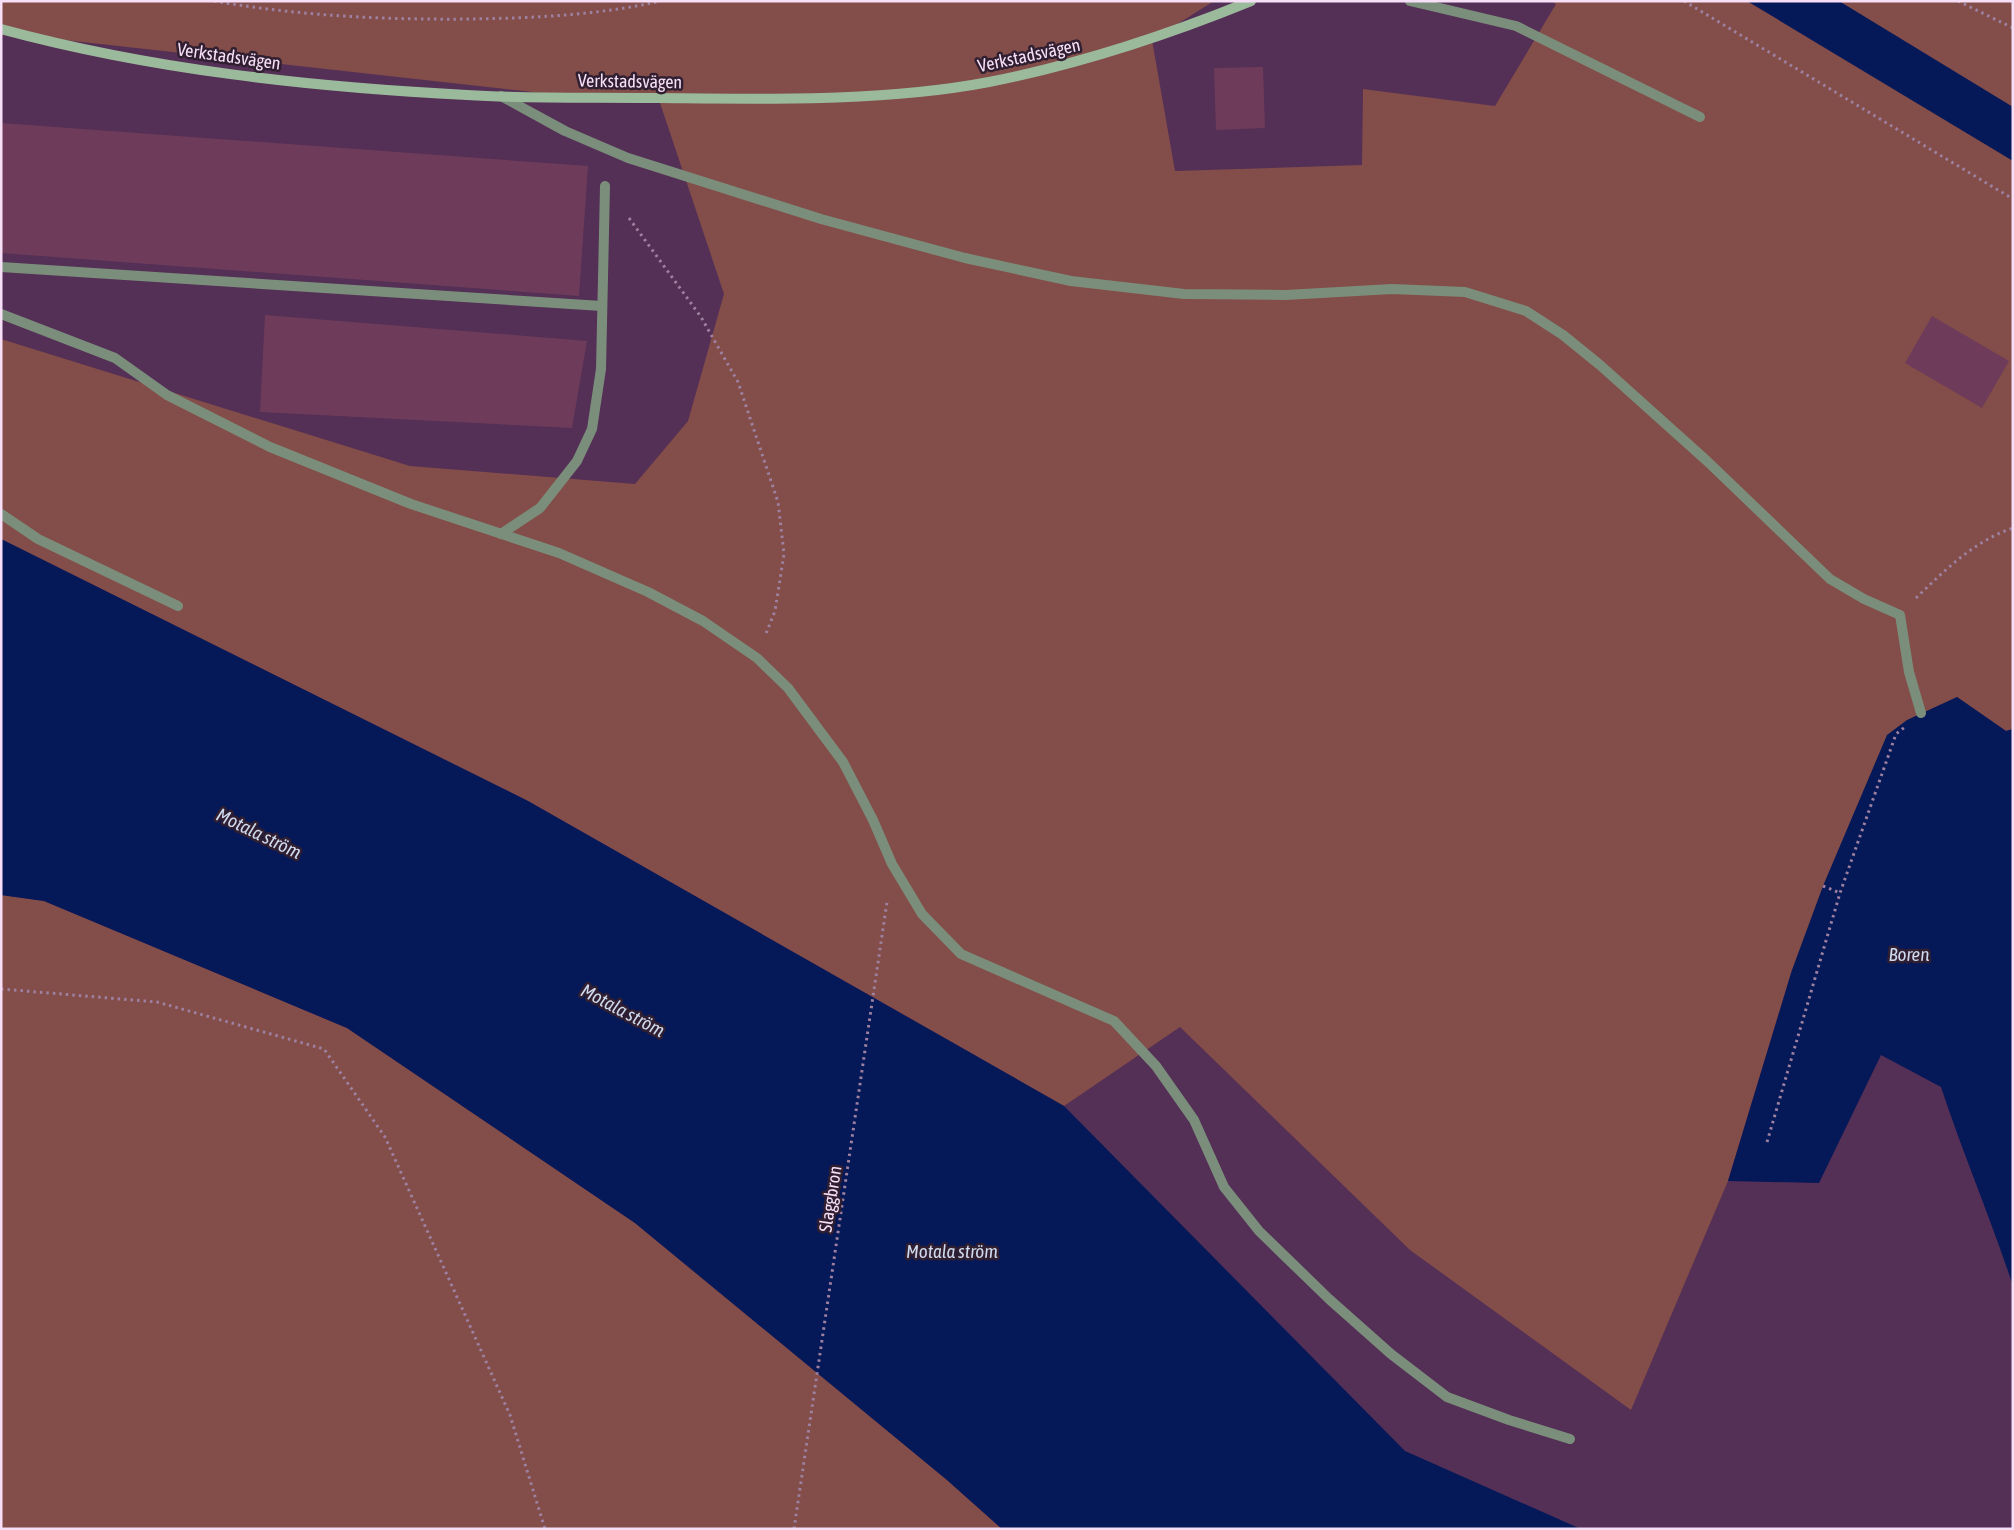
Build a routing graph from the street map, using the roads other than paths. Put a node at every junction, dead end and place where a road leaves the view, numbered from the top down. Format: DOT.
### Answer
graph roads {
  1 [pos="1251,1"];
  2 [pos="1410,1"];
  3 [pos="1,29"];
  4 [pos="500,96"];
  5 [pos="1700,117"];
  6 [pos="605,186"];
  7 [pos="1,268"];
  8 [pos="602,306"];
  9 [pos="1,314"];
  10 [pos="1,514"];
  11 [pos="501,534"];
  12 [pos="178,606"];
  13 [pos="1921,713"];
  14 [pos="1570,1439"];
  1 -- 4 [label="street, Verkstadsvägen"];
  2 -- 5 [label="lane"];
  3 -- 4 [label="street, Verkstadsvägen"];
  4 -- 13 [label="lane"];
  6 -- 8 [label="lane"];
  7 -- 8 [label="lane"];
  8 -- 11 [label="lane"];
  9 -- 11 [label="lane"];
  10 -- 12 [label="lane"];
  11 -- 14 [label="lane"];
}
